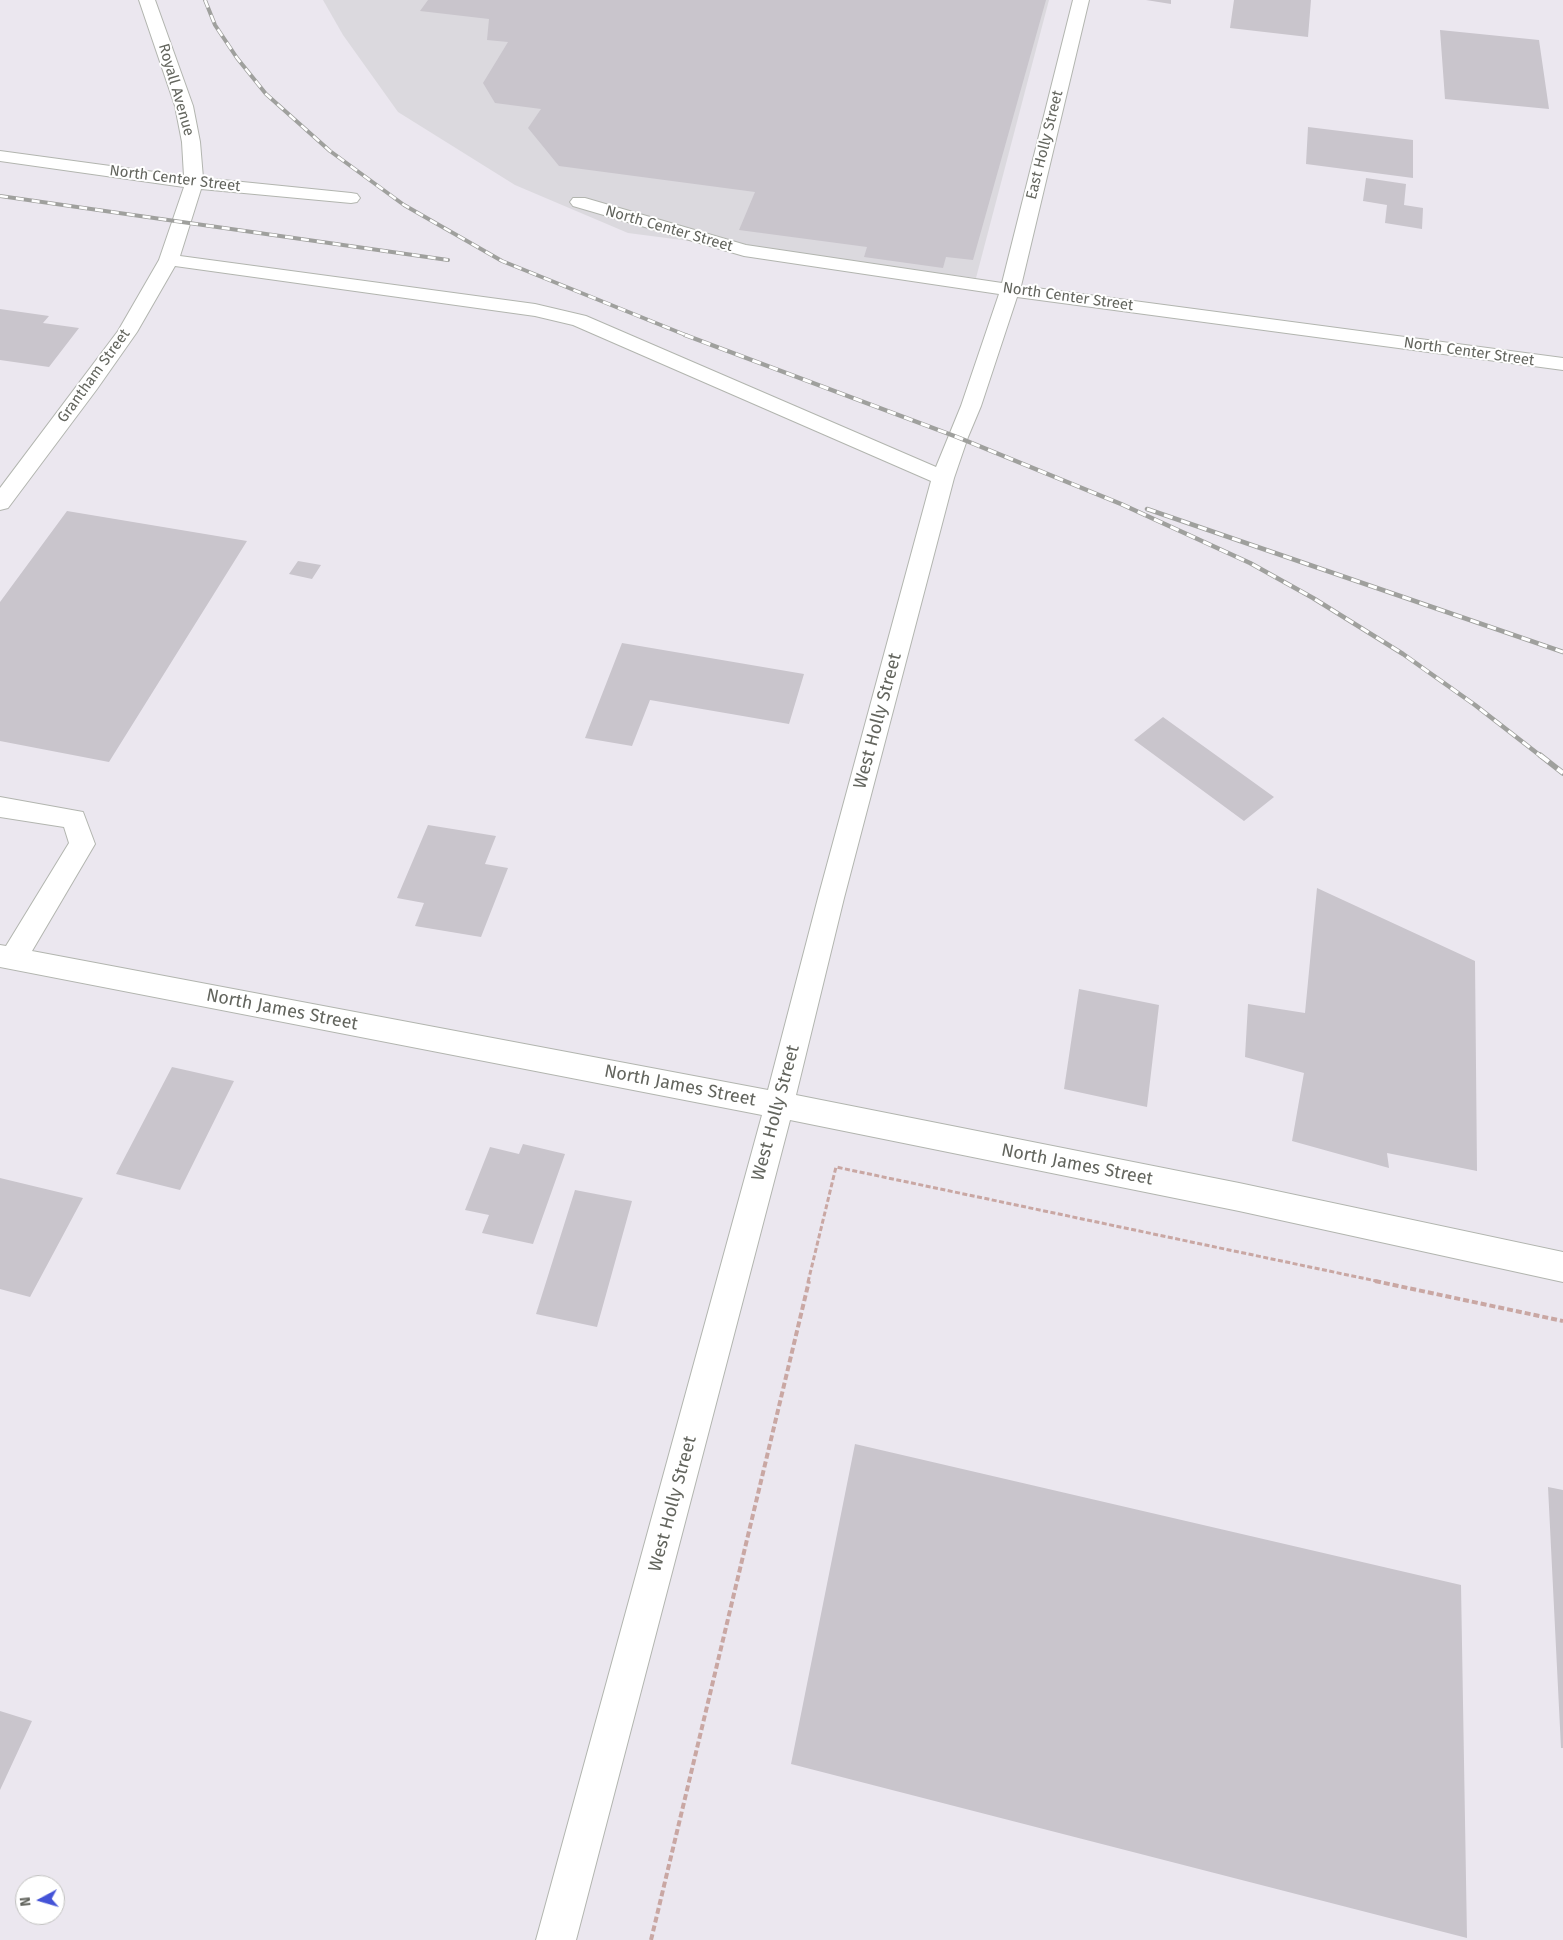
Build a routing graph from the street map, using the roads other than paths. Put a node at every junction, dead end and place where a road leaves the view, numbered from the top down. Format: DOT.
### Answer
graph roads {
  1 [pos="147,0"];
  2 [pos="1081,0"];
  3 [pos="0,156"];
  4 [pos="194,183"];
  5 [pos="351,198"];
  6 [pos="578,202"];
  7 [pos="176,240"];
  8 [pos="169,260"];
  9 [pos="1010,290"];
  10 [pos="1563,364"];
  11 [pos="942,478"];
  12 [pos="0,503"];
  13 [pos="0,807"];
  14 [pos="6,958"];
  15 [pos="779,1105"];
  16 [pos="1563,1267"];
  17 [pos="556,1940"];
  1 -- 4 [label="street, Royall Avenue"];
  2 -- 9 [label="street, East Holly Street"];
  3 -- 4 [label="street, North Center Street"];
  4 -- 5 [label="street, North Center Street"];
  4 -- 7 [label="street, Royall Avenue"];
  6 -- 9 [label="street, North Center Street"];
  7 -- 8 [label="street, Grantham Street"];
  8 -- 11 [label="street"];
  8 -- 12 [label="street, Grantham Street"];
  9 -- 10 [label="street, North Center Street"];
  9 -- 11 [label="street, West Holly Street"];
  11 -- 15 [label="street, West Holly Street"];
  13 -- 14 [label="street"];
  14 -- 15 [label="street, North James Street"];
  15 -- 16 [label="street, North James Street"];
  15 -- 17 [label="street, West Holly Street"];
}
